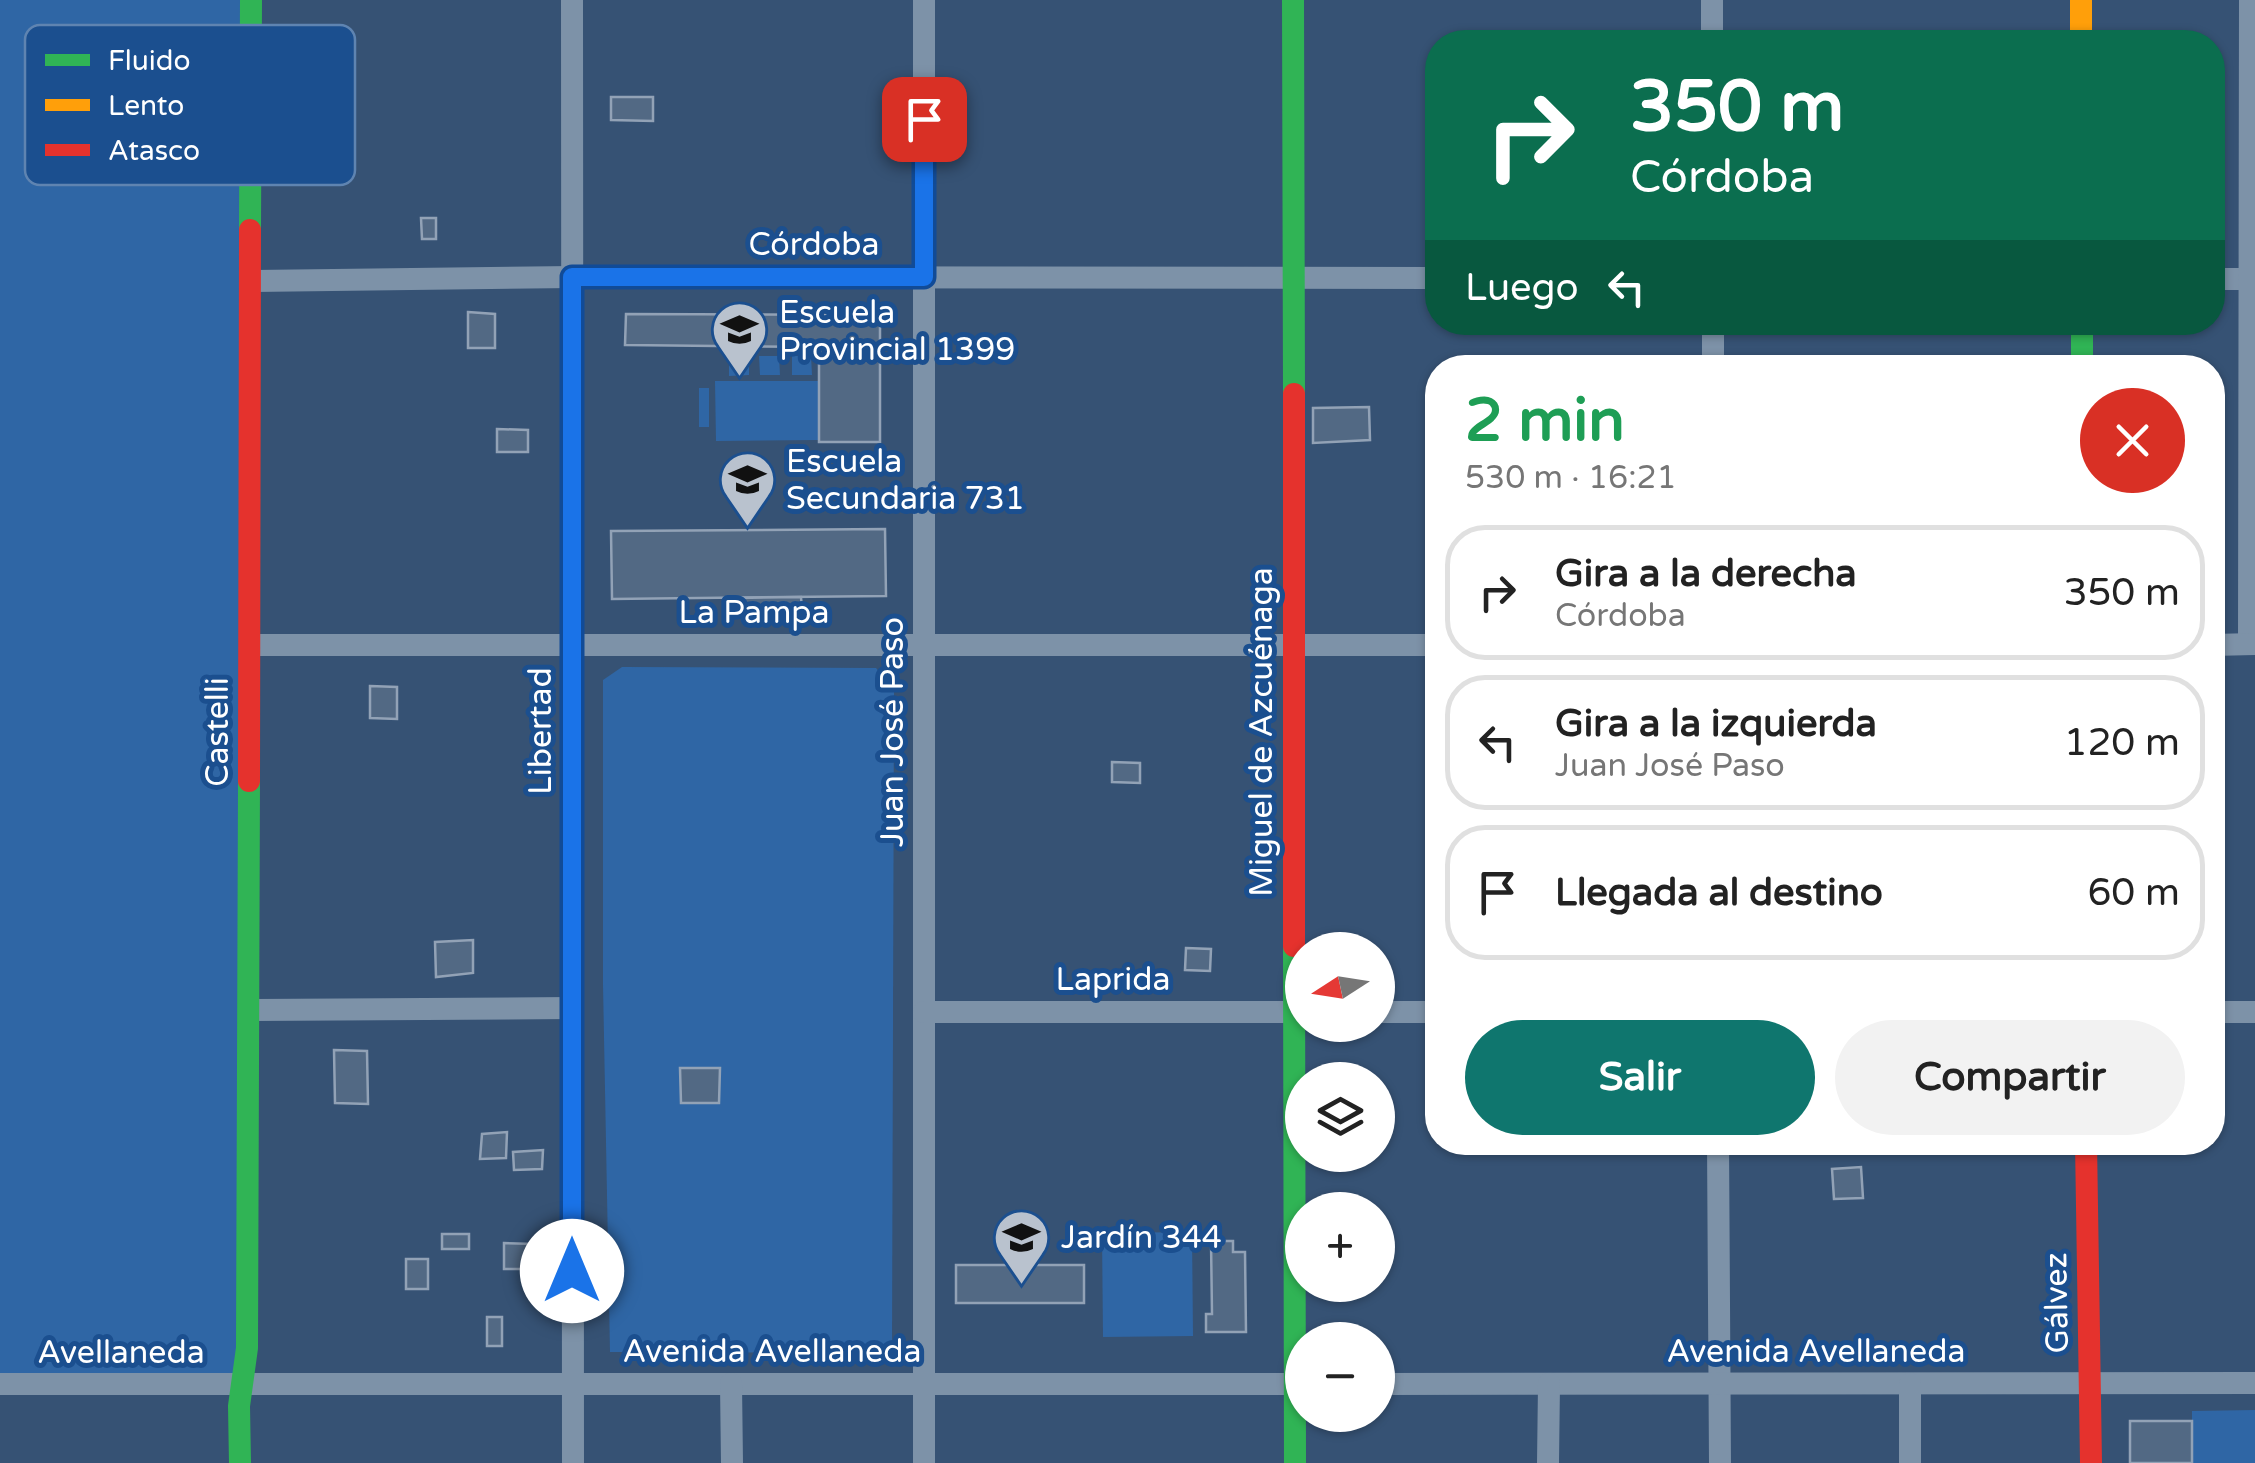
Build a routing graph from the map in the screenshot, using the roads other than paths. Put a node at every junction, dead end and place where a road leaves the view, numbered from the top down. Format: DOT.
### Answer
graph roads {
  1 [pos="251,0"];
  2 [pos="572,0"];
  3 [pos="924,0"];
  4 [pos="1293,0"];
  5 [pos="1712,0"];
  6 [pos="2081,0"];
  7 [pos="2250,0"];
  8 [pos="251,25"];
  9 [pos="1712,30"];
  10 [pos="2081,30"];
  11 [pos="250,185"];
  12 [pos="572,277"];
  13 [pos="924,277"];
  14 [pos="1294,278"];
  15 [pos="1425,278"];
  16 [pos="2225,279"];
  17 [pos="2252,279"];
  18 [pos="250,282"];
  19 [pos="573,644"];
  20 [pos="2225,644"];
  21 [pos="2252,644"];
  22 [pos="250,645"];
  23 [pos="1294,645"];
  24 [pos="1425,645"];
  25 [pos="924,646"];
  26 [pos="1297,932"];
  27 [pos="572,1008"];
  28 [pos="249,1010"];
  29 [pos="924,1012"];
  30 [pos="1285,1012"];
  31 [pos="1395,1012"];
  32 [pos="1425,1012"];
  33 [pos="2225,1012"];
  34 [pos="2255,1012"];
  35 [pos="1298,1042"];
  36 [pos="1718,1155"];
  37 [pos="2086,1155"];
  38 [pos="1298,1322"];
  39 [pos="924,1383"];
  40 [pos="2255,1383"];
  41 [pos="0,1384"];
  42 [pos="242,1384"];
  43 [pos="572,1384"];
  44 [pos="732,1384"];
  45 [pos="1285,1384"];
  46 [pos="1395,1384"];
  47 [pos="1548,1384"];
  48 [pos="1720,1384"];
  49 [pos="1910,1384"];
  50 [pos="2090,1384"];
  51 [pos="1296,1432"];
  52 [pos="240,1463"];
  53 [pos="572,1463"];
  54 [pos="732,1463"];
  55 [pos="924,1463"];
  56 [pos="1294,1463"];
  57 [pos="1548,1463"];
  58 [pos="1720,1463"];
  59 [pos="1910,1463"];
  60 [pos="2091,1463"];
  1 -- 8 [label="street, Castelli"];
  2 -- 12 [label="street, Libertad"];
  3 -- 13 [label="street, Juan José Paso"];
  4 -- 14 [label="street, Miguel de Azcuénaga"];
  5 -- 9 [label="street"];
  6 -- 10 [label="street"];
  7 -- 17 [label="street"];
  11 -- 18 [label="street, Castelli"];
  12 -- 13 [label="street, Córdoba"];
  12 -- 18 [label="street, Córdoba"];
  12 -- 19 [label="street, Libertad"];
  13 -- 14 [label="street, Córdoba"];
  13 -- 25 [label="street, Juan José Paso"];
  14 -- 15 [label="street, Córdoba"];
  14 -- 23 [label="street, Miguel de Azcuénaga"];
  16 -- 17 [label="street"];
  17 -- 21 [label="street"];
  18 -- 22 [label="street, Castelli"];
  19 -- 22 [label="street, La Pampa"];
  19 -- 25 [label="street, La Pampa"];
  19 -- 27 [label="street, Libertad"];
  20 -- 21 [label="street"];
  22 -- 28 [label="street, Castelli"];
  23 -- 24 [label="street, La Pampa"];
  23 -- 25 [label="street, La Pampa"];
  23 -- 26 [label="street, Miguel de Azcuénaga"];
  25 -- 29 [label="street, Juan José Paso"];
  27 -- 28 [label="street"];
  27 -- 43 [label="street, Libertad"];
  28 -- 42 [label="street, Castelli"];
  29 -- 30 [label="street, Laprida"];
  29 -- 39 [label="street, Juan José Paso"];
  31 -- 32 [label="street"];
  33 -- 34 [label="street"];
  35 -- 38 [label="street, Miguel de Azcuénaga"];
  36 -- 48 [label="street"];
  37 -- 50 [label="street, Gálvez"];
  39 -- 44 [label="street, Avenida Avellaneda"];
  39 -- 45 [label="street, Avenida Avellaneda"];
  39 -- 55 [label="street, Juan José Paso"];
  40 -- 50 [label="street, Avenida Avellaneda"];
  41 -- 42 [label="street, Avellaneda"];
  42 -- 43 [label="street, Avenida Avellaneda"];
  42 -- 52 [label="street, Castelli"];
  43 -- 44 [label="street, Avenida Avellaneda"];
  43 -- 53 [label="street, Libertad"];
  44 -- 54 [label="street"];
  46 -- 47 [label="street, Avenida Avellaneda"];
  47 -- 48 [label="street, Avenida Avellaneda"];
  47 -- 57 [label="street"];
  48 -- 49 [label="street, Avenida Avellaneda"];
  48 -- 58 [label="street"];
  49 -- 50 [label="street, Avenida Avellaneda"];
  49 -- 59 [label="street"];
  50 -- 60 [label="street, Gálvez"];
  51 -- 56 [label="street, Miguel de Azcuénaga"];
}
